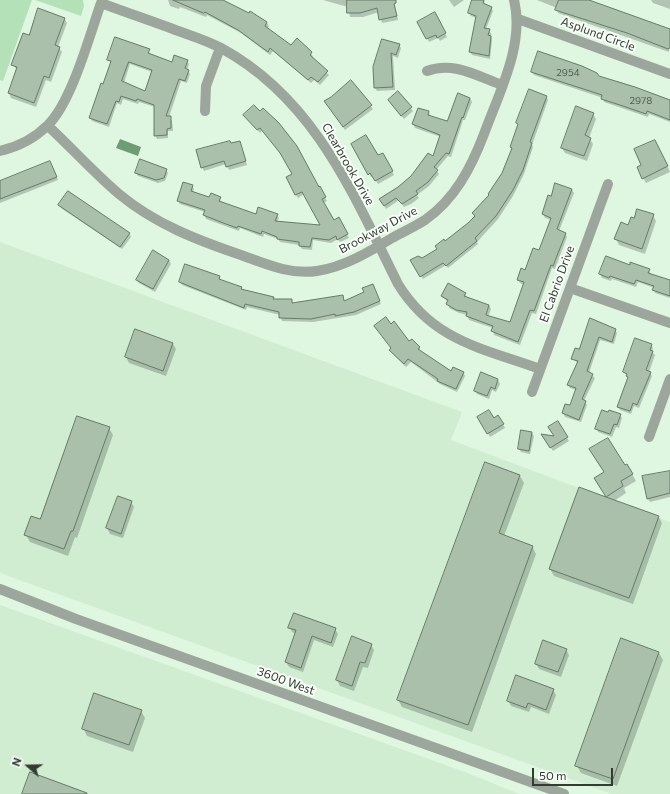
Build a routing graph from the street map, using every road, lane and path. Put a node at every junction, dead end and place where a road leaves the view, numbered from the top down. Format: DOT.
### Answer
graph roads {
  1 [pos="514,0"];
  2 [pos="518,19"];
  3 [pos="220,48"];
  4 [pos="427,71"];
  5 [pos="670,74"];
  6 [pos="502,85"];
  7 [pos="205,111"];
  8 [pos="48,126"];
  9 [pos="0,151"];
  10 [pos="608,184"];
  11 [pos="379,246"];
  12 [pos="570,288"];
  13 [pos="670,323"];
  14 [pos="540,369"];
  15 [pos="670,379"];
  16 [pos="532,392"];
  17 [pos="649,437"];
  18 [pos="0,589"];
  19 [pos="564,794"];
  1 -- 2 [label="street, Brookway Drive"];
  2 -- 5 [label="street, Asplund Circle"];
  2 -- 6 [label="street, Brookway Drive"];
  3 -- 7 [label="street"];
  3 -- 8 [label="street, Clearbrook Drive"];
  3 -- 11 [label="street, Clearbrook Drive"];
  4 -- 6 [label="street"];
  6 -- 11 [label="street, Brookway Drive"];
  8 -- 9 [label="street"];
  8 -- 11 [label="street, Brookway Drive"];
  10 -- 12 [label="street, El Cabrio Drive"];
  11 -- 14 [label="street, Clearbrook Drive"];
  12 -- 13 [label="street"];
  12 -- 14 [label="street, El Cabrio Drive"];
  14 -- 16 [label="street, El Cabrio Drive"];
  15 -- 17 [label="street"];
  18 -- 19 [label="street, 3600 West"];
}
